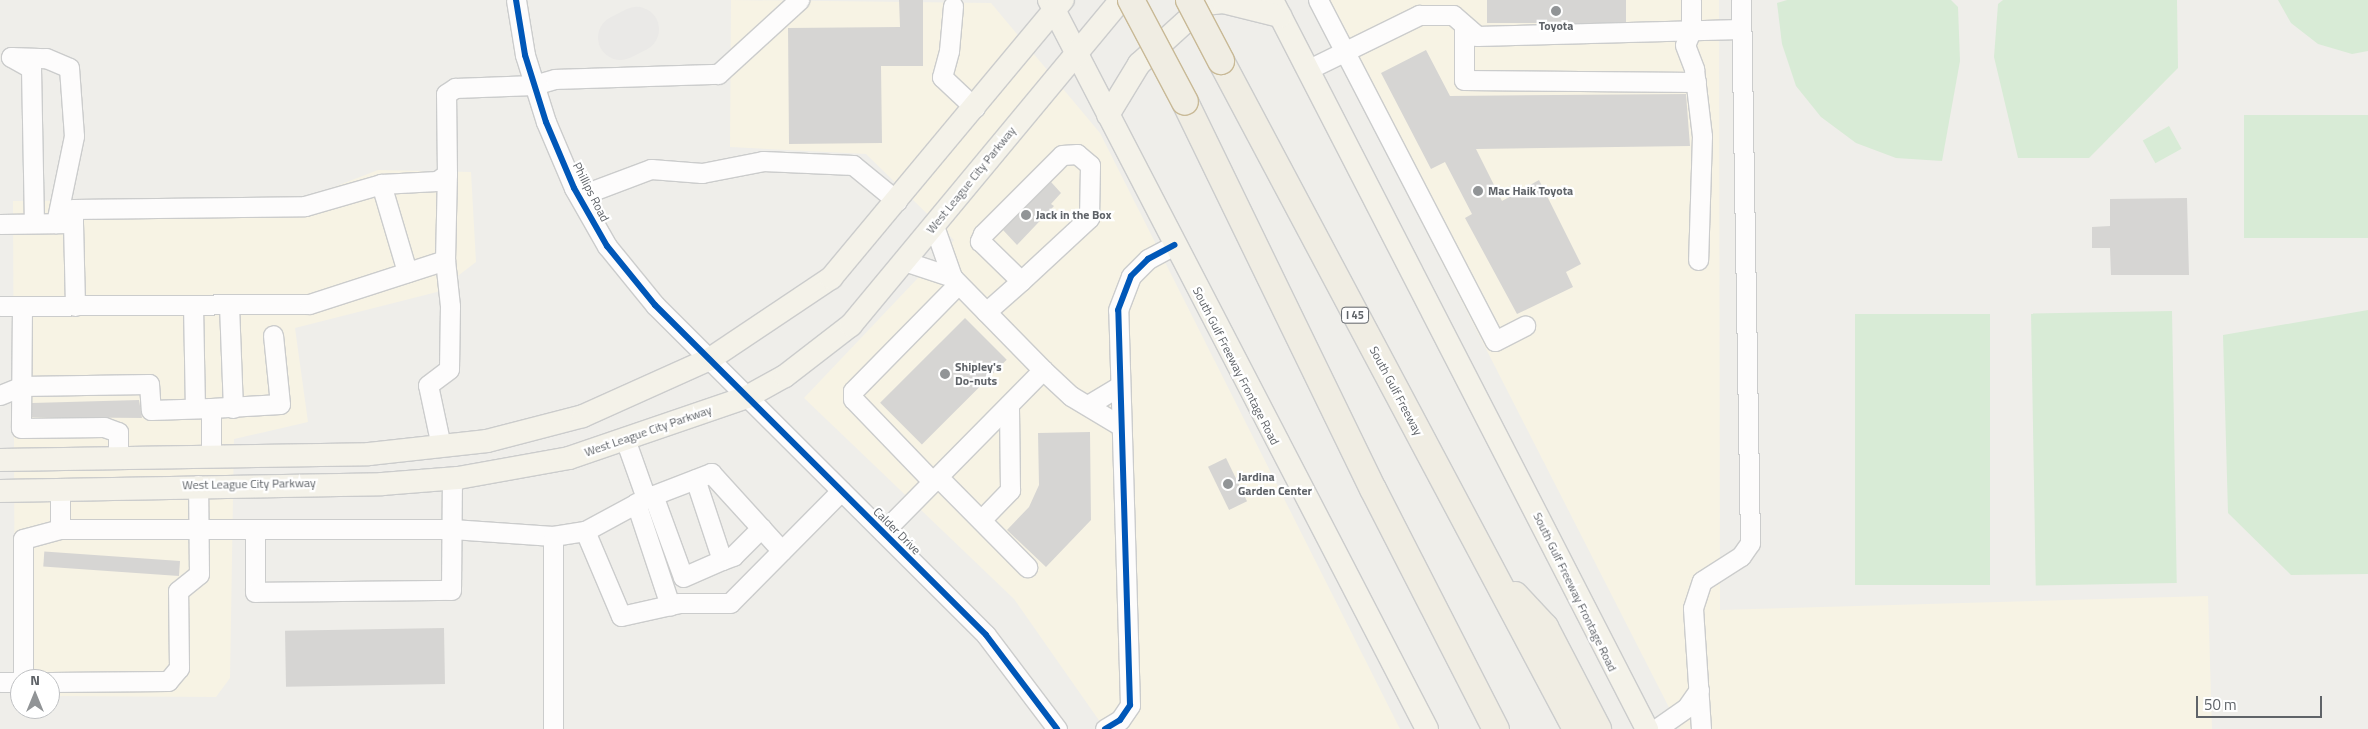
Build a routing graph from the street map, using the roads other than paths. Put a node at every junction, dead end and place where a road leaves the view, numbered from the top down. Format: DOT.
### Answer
graph roads {
  1 [pos="516,0"];
  2 [pos="799,0"];
  3 [pos="1121,0"];
  4 [pos="1131,0"];
  5 [pos="1188,0"];
  6 [pos="1318,0"];
  7 [pos="1691,0"];
  8 [pos="1741,0"];
  9 [pos="1056,4"];
  10 [pos="953,6"];
  11 [pos="1276,8"];
  12 [pos="1456,13"];
  13 [pos="1741,29"];
  14 [pos="1691,31"];
  15 [pos="1076,51"];
  16 [pos="1345,52"];
  17 [pos="6,57"];
  18 [pos="1309,69"];
  19 [pos="1696,82"];
  20 [pos="534,85"];
  21 [pos="975,108"];
  22 [pos="1108,115"];
  23 [pos="447,174"];
  24 [pos="380,184"];
  25 [pos="579,196"];
  26 [pos="897,201"];
  27 [pos="34,223"];
  28 [pos="64,223"];
  29 [pos="0,224"];
  30 [pos="934,226"];
  31 [pos="1174,246"];
  32 [pos="444,260"];
  33 [pos="1698,260"];
  34 [pos="904,262"];
  35 [pos="407,272"];
  36 [pos="955,280"];
  37 [pos="1021,280"];
  38 [pos="194,305"];
  39 [pos="228,305"];
  40 [pos="0,306"];
  41 [pos="22,306"];
  42 [pos="75,306"];
  43 [pos="986,312"];
  44 [pos="1525,326"];
  45 [pos="273,335"];
  46 [pos="710,359"];
  47 [pos="1043,370"];
  48 [pos="22,386"];
  49 [pos="1120,386"];
  50 [pos="0,395"];
  51 [pos="747,397"];
  52 [pos="1329,398"];
  53 [pos="1009,405"];
  54 [pos="1088,405"];
  55 [pos="203,408"];
  56 [pos="233,408"];
  57 [pos="1121,426"];
  58 [pos="626,439"];
  59 [pos="441,446"];
  60 [pos="211,457"];
  61 [pos="118,459"];
  62 [pos="0,460"];
  63 [pos="452,479"];
  64 [pos="695,479"];
  65 [pos="935,480"];
  66 [pos="198,485"];
  67 [pos="60,490"];
  68 [pos="0,491"];
  69 [pos="841,491"];
  70 [pos="645,499"];
  71 [pos="981,520"];
  72 [pos="761,528"];
  73 [pos="60,529"];
  74 [pos="452,529"];
  75 [pos="199,530"];
  76 [pos="255,530"];
  77 [pos="586,531"];
  78 [pos="883,532"];
  79 [pos="553,536"];
  80 [pos="782,551"];
  81 [pos="722,560"];
  82 [pos="1027,567"];
  83 [pos="1491,569"];
  84 [pos="670,605"];
  85 [pos="23,669"];
  86 [pos="60,682"];
  87 [pos="1699,690"];
  88 [pos="553,729"];
  89 [pos="1057,729"];
  90 [pos="1105,729"];
  91 [pos="1427,729"];
  92 [pos="1476,729"];
  93 [pos="1496,729"];
  94 [pos="1576,729"];
  95 [pos="1598,729"];
  96 [pos="1647,729"];
  97 [pos="1656,729"];
  98 [pos="1701,729"];
  1 -- 20 [label="street, Phillips Road"];
  2 -- 20 [label="street"];
  3 -- 15 [label="main road, West League City Parkway"];
  4 -- 52 [label="highway, bridge"];
  5 -- 83 [label="highway, South Gulf Freeway / I 45, bridge"];
  6 -- 16 [label="street"];
  7 -- 14 [label="street"];
  8 -- 13 [label="street"];
  9 -- 15 [label="main road, South Gulf Freeway Frontage Road"];
  9 -- 21 [label="main road"];
  10 -- 21 [label="street"];
  11 -- 18 [label="main road, South Gulf Freeway Frontage Road"];
  11 -- 22 [label="main road"];
  12 -- 14 [label="street"];
  12 -- 16 [label="street"];
  12 -- 19 [label="street"];
  13 -- 14 [label="street"];
  13 -- 87 [label="street"];
  14 -- 19 [label="street"];
  15 -- 22 [label="main road, South Gulf Freeway Frontage Road"];
  15 -- 30 [label="main road, West League City Parkway"];
  16 -- 18 [label="street"];
  16 -- 44 [label="street"];
  17 -- 27 [label="street"];
  17 -- 28 [label="street"];
  18 -- 96 [label="main road, South Gulf Freeway Frontage Road"];
  19 -- 33 [label="street"];
  20 -- 23 [label="street"];
  20 -- 25 [label="street, Phillips Road"];
  21 -- 26 [label="main road"];
  22 -- 31 [label="main road, South Gulf Freeway Frontage Road"];
  23 -- 24 [label="street"];
  23 -- 32 [label="street"];
  24 -- 28 [label="street"];
  24 -- 35 [label="street"];
  25 -- 26 [label="street"];
  25 -- 46 [label="street, Phillips Road"];
  26 -- 46 [label="main road"];
  27 -- 28 [label="street"];
  27 -- 29 [label="street"];
  28 -- 42 [label="street"];
  30 -- 34 [label="main road, West League City Parkway"];
  30 -- 36 [label="street"];
  31 -- 49 [label="street"];
  31 -- 91 [label="main road, South Gulf Freeway Frontage Road"];
  32 -- 35 [label="street"];
  32 -- 59 [label="street"];
  34 -- 36 [label="street"];
  34 -- 51 [label="main road, West League City Parkway"];
  35 -- 39 [label="street"];
  36 -- 43 [label="street"];
  36 -- 65 [label="street"];
  37 -- 37 [label="street"];
  37 -- 43 [label="street"];
  38 -- 39 [label="street"];
  38 -- 42 [label="street"];
  38 -- 55 [label="street"];
  39 -- 56 [label="street"];
  40 -- 41 [label="street"];
  41 -- 42 [label="street"];
  41 -- 48 [label="street"];
  43 -- 47 [label="street"];
  45 -- 56 [label="street"];
  46 -- 51 [label="street, Calder Drive"];
  46 -- 59 [label="main road"];
  47 -- 53 [label="street"];
  47 -- 54 [label="street"];
  48 -- 50 [label="street"];
  48 -- 55 [label="street"];
  48 -- 61 [label="street"];
  49 -- 54 [label="street"];
  49 -- 57 [label="street"];
  51 -- 58 [label="main road, West League City Parkway"];
  51 -- 69 [label="street, Calder Drive"];
  52 -- 92 [label="highway"];
  52 -- 93 [label="highway"];
  53 -- 65 [label="street"];
  53 -- 71 [label="street"];
  54 -- 57 [label="street"];
  55 -- 56 [label="street"];
  55 -- 60 [label="street"];
  57 -- 90 [label="street"];
  58 -- 63 [label="main road, West League City Parkway"];
  58 -- 70 [label="street"];
  59 -- 60 [label="main road"];
  60 -- 61 [label="main road"];
  61 -- 62 [label="main road"];
  63 -- 66 [label="main road, West League City Parkway"];
  63 -- 74 [label="street"];
  64 -- 70 [label="street"];
  64 -- 72 [label="street"];
  64 -- 81 [label="street"];
  65 -- 71 [label="street"];
  65 -- 78 [label="street"];
  66 -- 67 [label="main road, West League City Parkway"];
  66 -- 75 [label="street"];
  67 -- 68 [label="main road, West League City Parkway"];
  67 -- 73 [label="street"];
  69 -- 78 [label="street, Calder Drive"];
  69 -- 80 [label="street"];
  70 -- 77 [label="street"];
  70 -- 81 [label="street"];
  70 -- 84 [label="street"];
  71 -- 82 [label="street"];
  72 -- 80 [label="street"];
  72 -- 81 [label="street"];
  73 -- 75 [label="street"];
  73 -- 85 [label="street"];
  74 -- 76 [label="street"];
  74 -- 76 [label="street"];
  74 -- 79 [label="street"];
  75 -- 76 [label="street"];
  75 -- 86 [label="street"];
  77 -- 79 [label="street"];
  77 -- 84 [label="street"];
  78 -- 89 [label="street, Calder Drive"];
  79 -- 88 [label="street"];
  80 -- 84 [label="street"];
  83 -- 94 [label="highway, South Gulf Freeway / I 45"];
  83 -- 95 [label="highway"];
  87 -- 97 [label="street"];
  87 -- 98 [label="street"];
}
